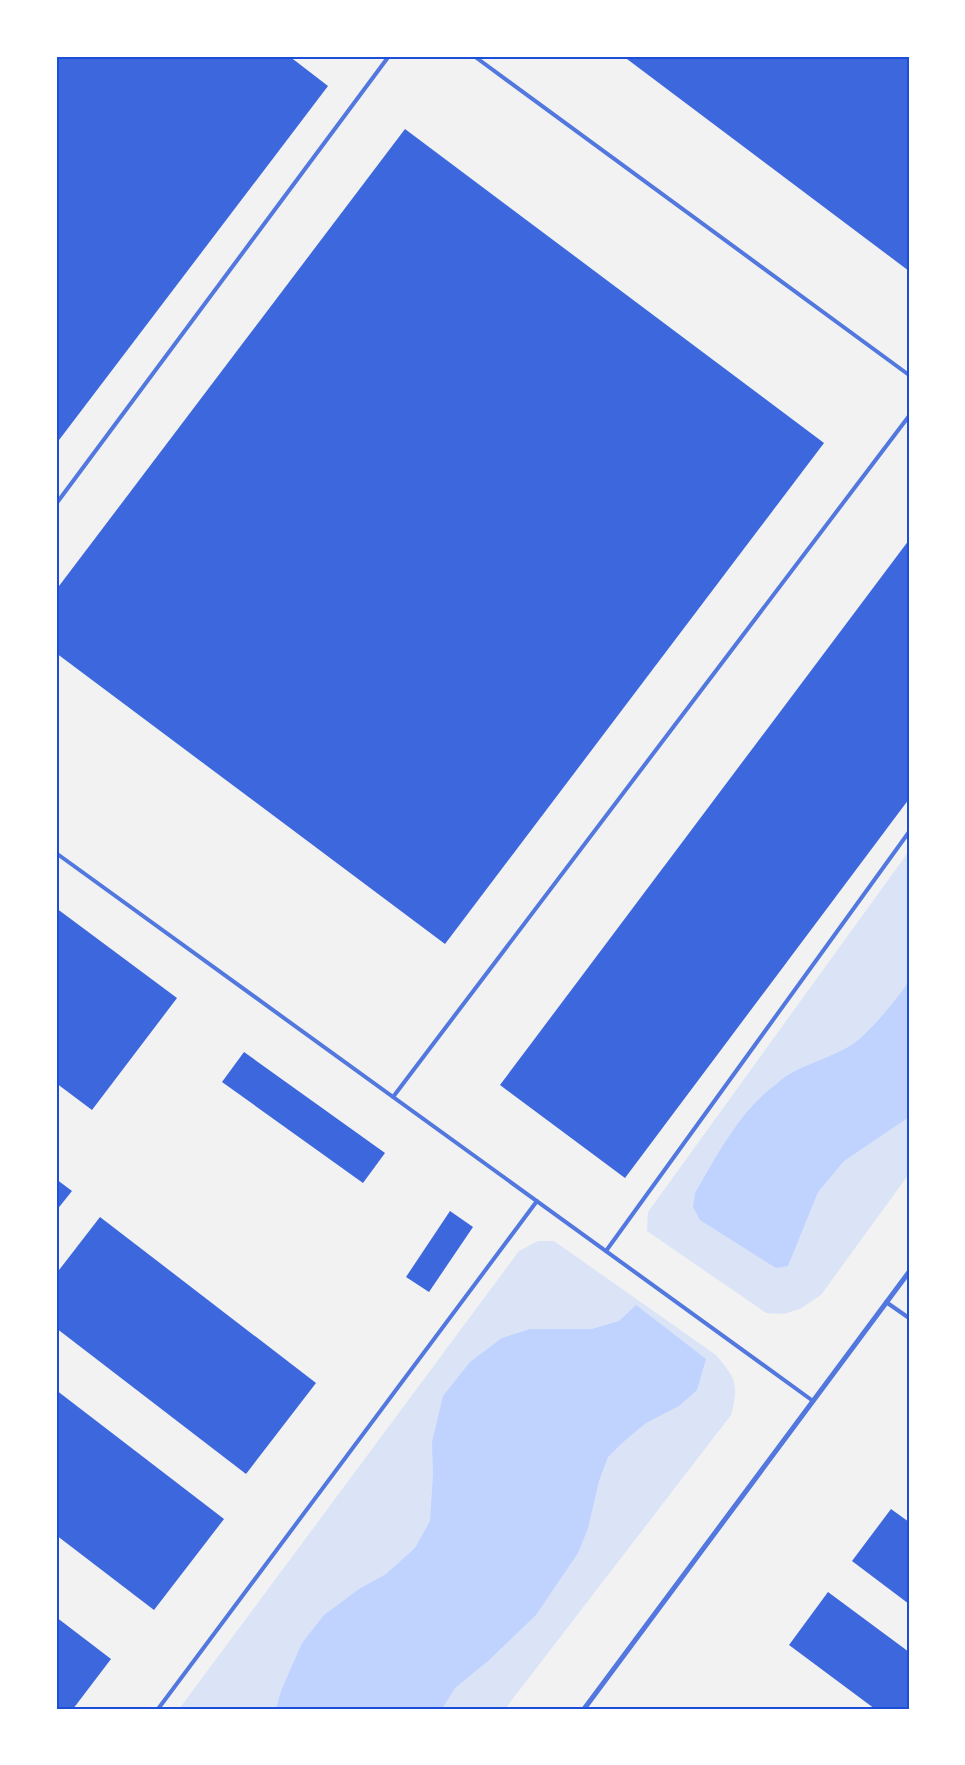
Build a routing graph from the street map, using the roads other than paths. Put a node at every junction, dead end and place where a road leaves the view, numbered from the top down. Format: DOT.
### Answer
graph roads {
  1 [pos="389,56"];
  2 [pos="474,56"];
  3 [pos="909,375"];
  4 [pos="909,416"];
  5 [pos="56,504"];
  6 [pos="909,832"];
  7 [pos="56,853"];
  8 [pos="393,1097"];
  9 [pos="537,1201"];
  10 [pos="606,1251"];
  11 [pos="909,1272"];
  12 [pos="886,1302"];
  13 [pos="909,1318"];
  14 [pos="813,1400"];
  15 [pos="158,1709"];
  16 [pos="584,1709"];
  1 -- 5 [label="lane"];
  2 -- 3 [label="lane"];
  4 -- 8 [label="lane"];
  6 -- 10 [label="lane"];
  7 -- 8 [label="lane"];
  8 -- 9 [label="lane"];
  9 -- 10 [label="lane"];
  9 -- 15 [label="lane"];
  10 -- 14 [label="lane"];
  11 -- 12 [label="street"];
  12 -- 13 [label="lane"];
  12 -- 14 [label="street"];
  14 -- 16 [label="street"];
}
